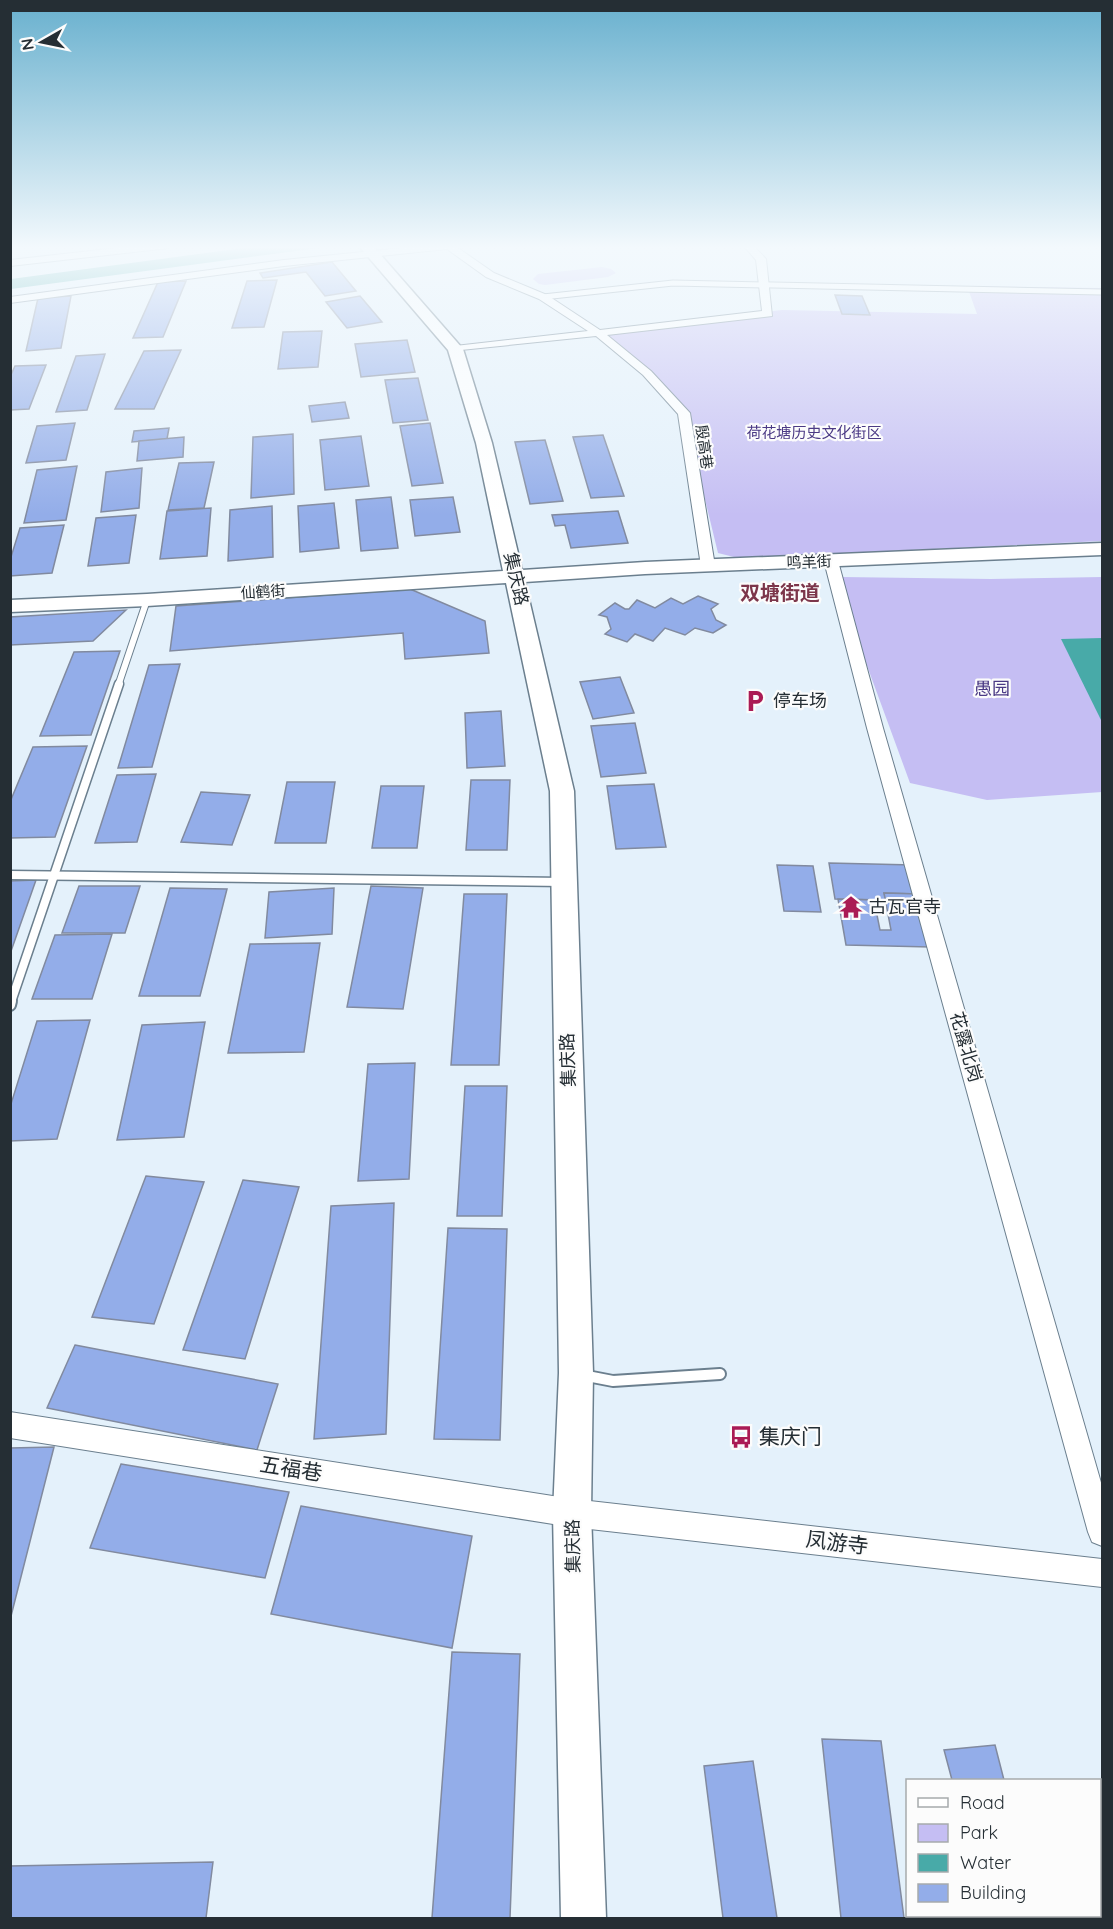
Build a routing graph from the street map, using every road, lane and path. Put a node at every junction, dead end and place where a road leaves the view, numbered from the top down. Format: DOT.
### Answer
graph roads {
  1 [pos="443,335"];
  2 [pos="580,335"];
  3 [pos="600,335"];
  4 [pos="455,349"];
  5 [pos="1102,549"];
  6 [pos="831,561"];
  7 [pos="708,566"];
  8 [pos="515,575"];
  9 [pos="147,600"];
  10 [pos="10,606"];
  11 [pos="10,875"];
  12 [pos="53,876"];
  13 [pos="562,882"];
  14 [pos="10,1005"];
  15 [pos="576,1373"];
  16 [pos="720,1374"];
  17 [pos="10,1425"];
  18 [pos="572,1513"];
  19 [pos="1102,1532"];
  20 [pos="1102,1573"];
  21 [pos="584,1918"];
  1 -- 4 [label="main road, 集庆路"];
  2 -- 4 [label="street"];
  3 -- 7 [label="street, 殷高巷"];
  4 -- 8 [label="main road, 集庆路"];
  5 -- 6 [label="main road, 鸣羊街"];
  6 -- 7 [label="main road, 鸣羊街"];
  6 -- 19 [label="street, 花露北岗"];
  7 -- 8 [label="main road, 鸣羊街"];
  8 -- 9 [label="main road, 仙鹤街"];
  8 -- 13 [label="main road, 集庆路"];
  9 -- 10 [label="main road, 仙鹤街"];
  9 -- 12 [label="lane"];
  11 -- 12 [label="lane"];
  12 -- 13 [label="lane"];
  12 -- 14 [label="lane"];
  13 -- 15 [label="main road, 集庆路"];
  15 -- 16 [label="lane"];
  15 -- 18 [label="main road, 集庆路"];
  17 -- 18 [label="street, 五福巷"];
  18 -- 20 [label="street, 凤游寺"];
  18 -- 21 [label="main road, 集庆路"];
}
